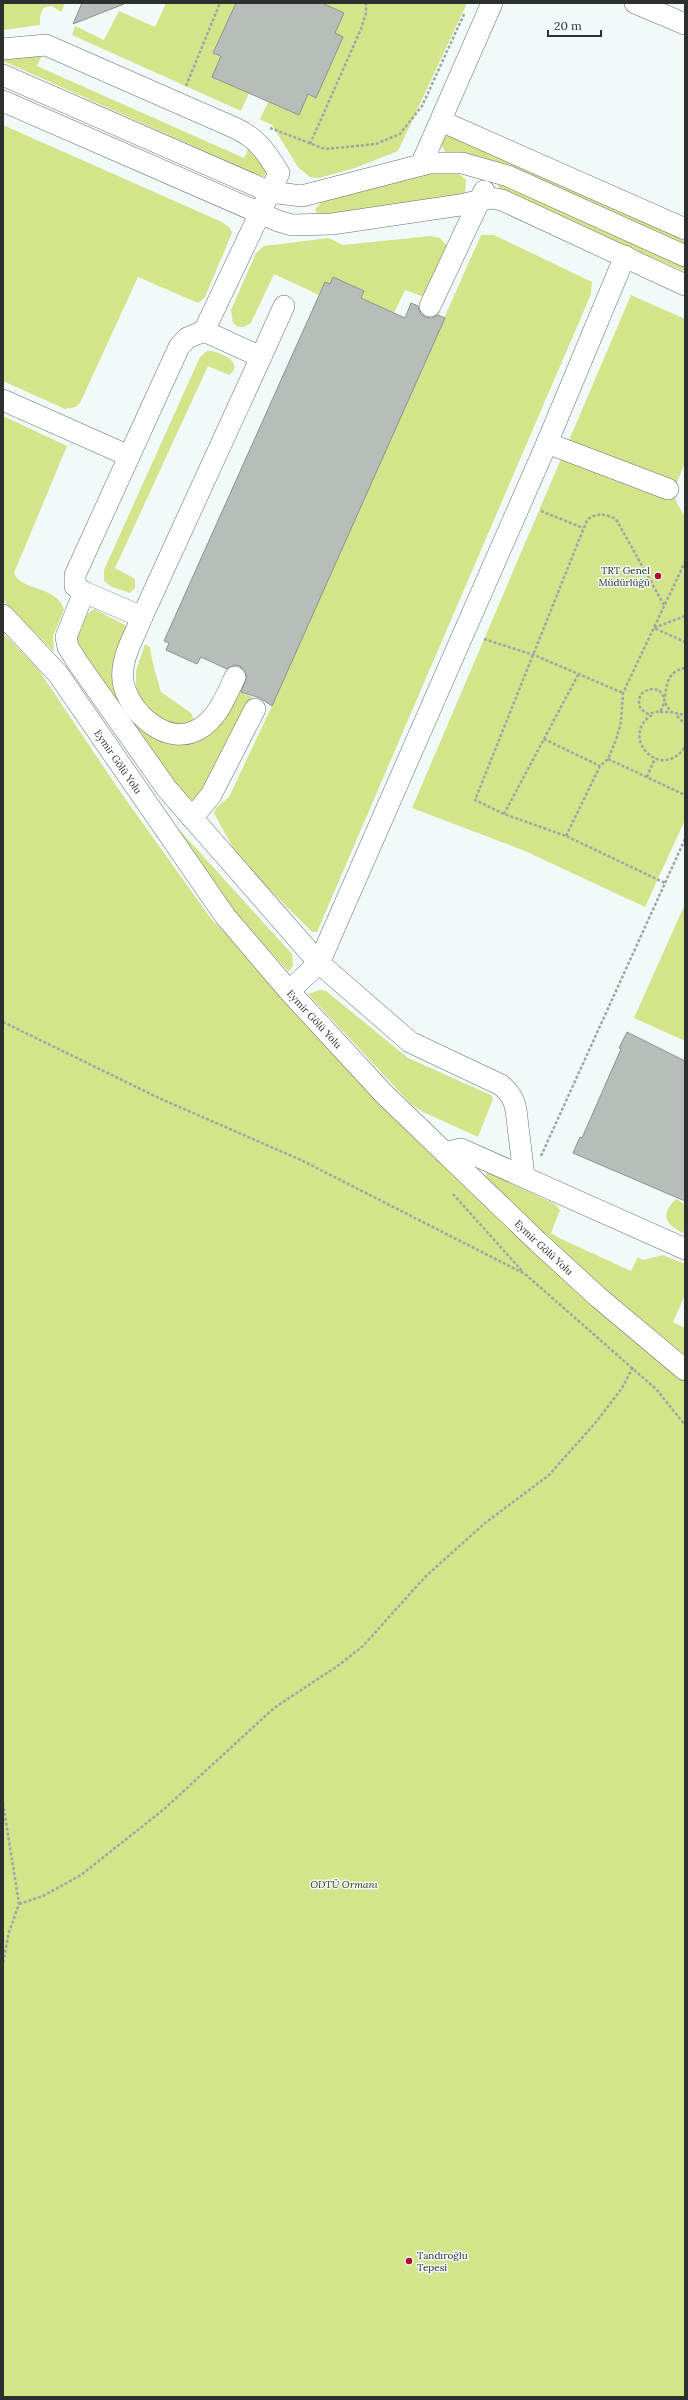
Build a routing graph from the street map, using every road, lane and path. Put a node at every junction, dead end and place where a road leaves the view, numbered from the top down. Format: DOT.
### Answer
graph roads {
  1 [pos="220,3"];
  2 [pos="366,3"];
  3 [pos="492,3"];
  4 [pos="635,3"];
  5 [pos="466,10"];
  6 [pos="685,24"];
  7 [pos="3,49"];
  8 [pos="3,75"];
  9 [pos="184,90"];
  10 [pos="3,101"];
  11 [pos="441,121"];
  12 [pos="270,128"];
  13 [pos="310,144"];
  14 [pos="421,165"];
  15 [pos="492,170"];
  16 [pos="270,192"];
  17 [pos="481,200"];
  18 [pos="260,214"];
  19 [pos="685,229"];
  20 [pos="625,256"];
  21 [pos="685,256"];
  22 [pos="685,285"];
  23 [pos="284,306"];
  24 [pos="430,306"];
  25 [pos="204,331"];
  26 [pos="261,357"];
  27 [pos="3,400"];
  28 [pos="547,443"];
  29 [pos="129,456"];
  30 [pos="668,489"];
  31 [pos="541,511"];
  32 [pos="583,528"];
  33 [pos="685,562"];
  34 [pos="84,592"];
  35 [pos="664,605"];
  36 [pos="3,615"];
  37 [pos="685,616"];
  38 [pos="142,617"];
  39 [pos="654,628"];
  40 [pos="484,639"];
  41 [pos="685,642"];
  42 [pos="534,655"];
  43 [pos="685,668"];
  44 [pos="578,675"];
  45 [pos="235,677"];
  46 [pos="623,693"];
  47 [pos="664,697"];
  48 [pos="664,702"];
  49 [pos="255,709"];
  50 [pos="658,712"];
  51 [pos="653,714"];
  52 [pos="674,714"];
  53 [pos="685,715"];
  54 [pos="685,724"];
  55 [pos="544,739"];
  56 [pos="685,747"];
  57 [pos="655,758"];
  58 [pos="608,759"];
  59 [pos="600,766"];
  60 [pos="647,777"];
  61 [pos="685,795"];
  62 [pos="504,814"];
  63 [pos="192,818"];
  64 [pos="566,836"];
  65 [pos="685,839"];
  66 [pos="665,883"];
  67 [pos="319,963"];
  68 [pos="290,991"];
  69 [pos="3,1022"];
  70 [pos="445,1153"];
  71 [pos="527,1178"];
  72 [pos="453,1194"];
  73 [pos="685,1249"];
  74 [pos="525,1274"];
  75 [pos="633,1367"];
  76 [pos="685,1370"];
  77 [pos="685,1425"];
  78 [pos="3,1803"];
  79 [pos="20,1904"];
  80 [pos="3,1963"];
  1 -- 9 [label="path"];
  2 -- 13 [label="path"];
  3 -- 11 [label="street"];
  4 -- 6 [label="street"];
  5 -- 13 [label="path"];
  7 -- 16 [label="street"];
  8 -- 16 [label="street"];
  10 -- 18 [label="street"];
  11 -- 14 [label="street"];
  11 -- 19 [label="street"];
  12 -- 13 [label="path"];
  14 -- 15 [label="street"];
  14 -- 16 [label="street"];
  15 -- 17 [label="street"];
  15 -- 21 [label="street"];
  16 -- 18 [label="street"];
  17 -- 18 [label="street"];
  17 -- 20 [label="street"];
  17 -- 24 [label="street"];
  18 -- 25 [label="street"];
  20 -- 22 [label="street"];
  20 -- 28 [label="street"];
  23 -- 26 [label="street"];
  25 -- 26 [label="street"];
  25 -- 29 [label="street"];
  26 -- 38 [label="street"];
  27 -- 29 [label="street"];
  28 -- 30 [label="street"];
  28 -- 67 [label="street"];
  29 -- 34 [label="street"];
  31 -- 32 [label="path"];
  32 -- 35 [label="path"];
  32 -- 42 [label="path"];
  33 -- 35 [label="path"];
  34 -- 38 [label="street"];
  34 -- 63 [label="street"];
  35 -- 39 [label="path"];
  36 -- 68 [label="street, Eymir Gölü Yolu"];
  37 -- 39 [label="path"];
  38 -- 45 [label="street"];
  39 -- 41 [label="path"];
  39 -- 46 [label="path"];
  40 -- 42 [label="path"];
  42 -- 44 [label="path"];
  42 -- 62 [label="path"];
  43 -- 47 [label="path"];
  44 -- 46 [label="path"];
  44 -- 55 [label="path"];
  46 -- 58 [label="path"];
  47 -- 48 [label="path"];
  47 -- 51 [label="path"];
  48 -- 50 [label="path"];
  48 -- 52 [label="path"];
  49 -- 63 [label="street"];
  50 -- 51 [label="path"];
  50 -- 52 [label="path"];
  51 -- 57 [label="path"];
  52 -- 53 [label="path"];
  52 -- 54 [label="path"];
  55 -- 59 [label="path"];
  55 -- 62 [label="path"];
  56 -- 57 [label="path"];
  57 -- 60 [label="path"];
  58 -- 59 [label="path"];
  58 -- 60 [label="path"];
  59 -- 64 [label="path"];
  60 -- 61 [label="path"];
  62 -- 64 [label="path"];
  63 -- 67 [label="street"];
  64 -- 66 [label="path"];
  65 -- 66 [label="path"];
  66 -- 71 [label="path"];
  67 -- 68 [label="street"];
  67 -- 71 [label="street"];
  68 -- 70 [label="street, Eymir Gölü Yolu"];
  69 -- 74 [label="path"];
  70 -- 71 [label="street"];
  70 -- 76 [label="street, Eymir Gölü Yolu"];
  71 -- 73 [label="street"];
  72 -- 74 [label="path"];
  74 -- 75 [label="path"];
  75 -- 77 [label="path"];
  75 -- 79 [label="path"];
  78 -- 79 [label="path"];
  79 -- 80 [label="path"];
}
